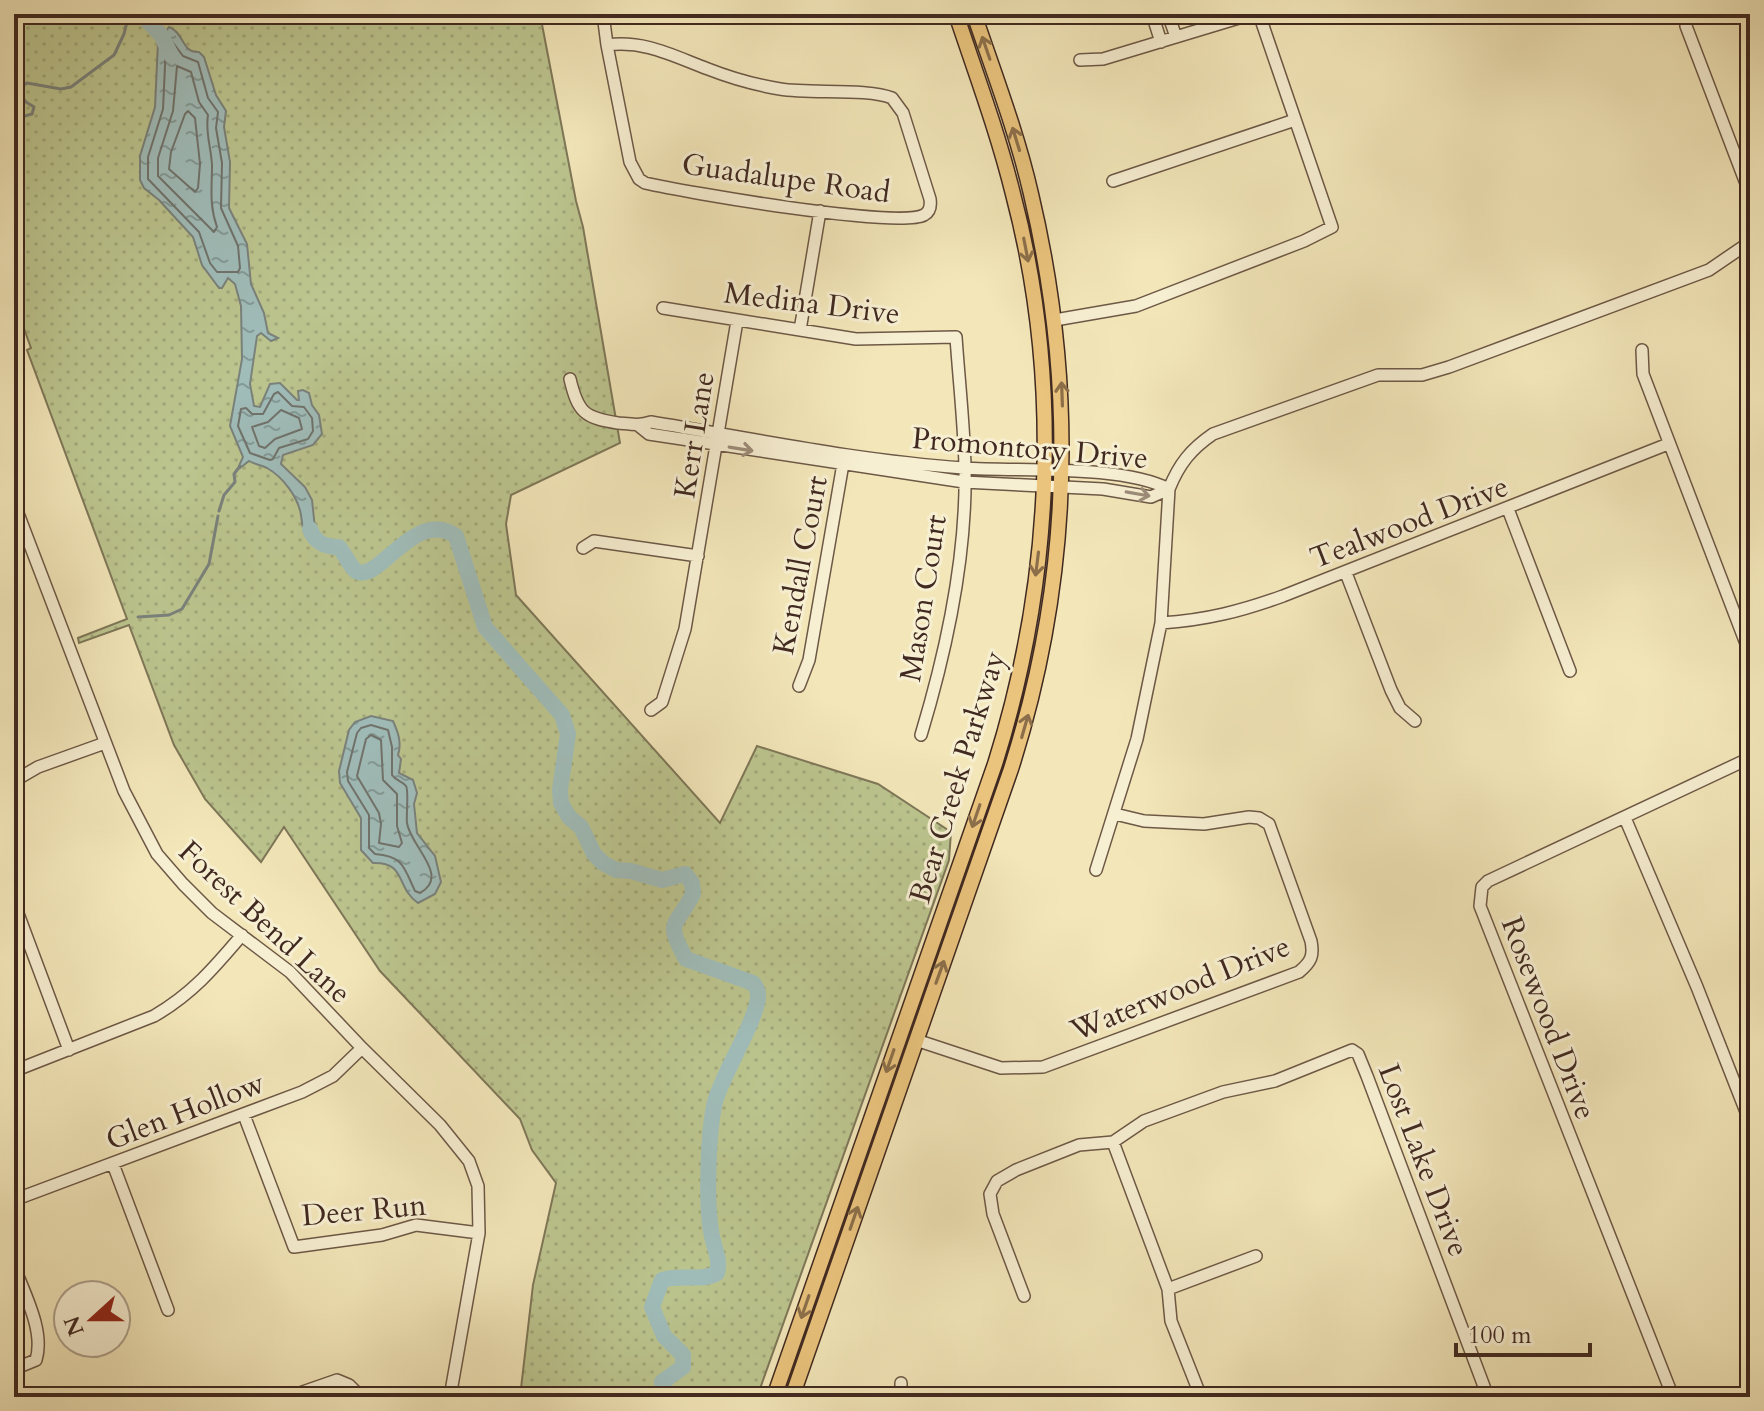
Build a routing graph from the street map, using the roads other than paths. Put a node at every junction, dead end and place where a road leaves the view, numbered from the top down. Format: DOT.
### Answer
graph roads {
  1 [pos="603,14"];
  2 [pos="956,14"];
  3 [pos="974,14"];
  4 [pos="1152,14"];
  5 [pos="1168,14"];
  6 [pos="1252,14"];
  7 [pos="1259,14"];
  8 [pos="1689,14"];
  9 [pos="1176,37"];
  10 [pos="1161,42"];
  11 [pos="607,45"];
  12 [pos="1080,60"];
  13 [pos="1295,120"];
  14 [pos="1113,181"];
  15 [pos="1750,194"];
  16 [pos="820,211"];
  17 [pos="1750,242"];
  18 [pos="663,308"];
  19 [pos="1055,320"];
  20 [pos="737,321"];
  21 [pos="800,330"];
  22 [pos="956,337"];
  23 [pos="1642,350"];
  24 [pos="570,379"];
  25 [pos="716,439"];
  26 [pos="1668,444"];
  27 [pos="844,459"];
  28 [pos="965,468"];
  29 [pos="1005,469"];
  30 [pos="1104,474"];
  31 [pos="1044,479"];
  32 [pos="1061,480"];
  33 [pos="964,482"];
  34 [pos="1005,484"];
  35 [pos="1103,489"];
  36 [pos="1169,489"];
  37 [pos="14,503"];
  38 [pos="1508,509"];
  39 [pos="583,548"];
  40 [pos="698,556"];
  41 [pos="1346,573"];
  42 [pos="1161,623"];
  43 [pos="1750,654"];
  44 [pos="1570,671"];
  45 [pos="799,686"];
  46 [pos="651,710"];
  47 [pos="1415,721"];
  48 [pos="921,735"];
  49 [pos="105,743"];
  50 [pos="1750,758"];
  51 [pos="14,781"];
  52 [pos="1115,814"];
  53 [pos="1625,818"];
  54 [pos="1096,870"];
  55 [pos="14,903"];
  56 [pos="242,935"];
  57 [pos="916,1040"];
  58 [pos="362,1048"];
  59 [pos="69,1050"];
  60 [pos="14,1071"];
  61 [pos="244,1115"];
  62 [pos="1750,1122"];
  63 [pos="1113,1142"];
  64 [pos="113,1164"];
  65 [pos="14,1200"];
  66 [pos="479,1233"];
  67 [pos="1256,1256"];
  68 [pos="14,1266"];
  69 [pos="1168,1289"];
  70 [pos="1024,1296"];
  71 [pos="168,1310"];
  72 [pos="14,1369"];
  73 [pos="901,1383"];
  74 [pos="288,1397"];
  75 [pos="361,1397"];
  76 [pos="450,1397"];
  77 [pos="774,1397"];
  78 [pos="792,1397"];
  79 [pos="901,1397"];
  80 [pos="1201,1397"];
  81 [pos="1488,1397"];
  82 [pos="1673,1397"];
  1 -- 11 [label="street"];
  2 -- 31 [label="main road, Bear Creek Parkway, one-way"];
  19 -- 3 [label="main road, Bear Creek Parkway, one-way"];
  4 -- 10 [label="street"];
  5 -- 9 [label="street"];
  6 -- 9 [label="street"];
  7 -- 13 [label="street"];
  8 -- 15 [label="street"];
  9 -- 10 [label="street"];
  10 -- 12 [label="street"];
  11 -- 16 [label="street, Guadalupe Road"];
  11 -- 16 [label="street, Guadalupe Road"];
  13 -- 14 [label="street"];
  13 -- 19 [label="street"];
  16 -- 21 [label="street"];
  17 -- 36 [label="street"];
  18 -- 20 [label="street, Medina Drive"];
  32 -- 19 [label="main road, Bear Creek Parkway, one-way"];
  20 -- 21 [label="street, Medina Drive"];
  20 -- 25 [label="street, Kerr Lane"];
  21 -- 22 [label="street, Medina Drive"];
  22 -- 28 [label="street, Mason Court"];
  23 -- 26 [label="street"];
  24 -- 25 [label="street, Promontory Drive"];
  25 -- 27 [label="street, Promontory Drive"];
  25 -- 40 [label="street, Kerr Lane"];
  26 -- 38 [label="street, Tealwood Drive"];
  26 -- 43 [label="street"];
  27 -- 28 [label="street, Promontory Drive"];
  27 -- 33 [label="street, Promontory Drive"];
  27 -- 45 [label="street, Kendall Court"];
  28 -- 29 [label="street, Promontory Drive"];
  28 -- 33 [label="street, Mason Court"];
  29 -- 31 [label="street, Promontory Drive"];
  29 -- 34 [label="street"];
  30 -- 32 [label="street, Promontory Drive"];
  30 -- 35 [label="street"];
  30 -- 36 [label="street, Promontory Drive"];
  31 -- 32 [label="street, Promontory Drive"];
  31 -- 34 [label="street, Promontory Drive"];
  31 -- 77 [label="main road, Bear Creek Parkway, one-way"];
  32 -- 35 [label="street, Promontory Drive"];
  57 -- 32 [label="main road, Bear Creek Parkway, one-way"];
  33 -- 34 [label="street, Promontory Drive"];
  33 -- 48 [label="street, Mason Court"];
  35 -- 36 [label="street, Promontory Drive, one-way"];
  36 -- 42 [label="street"];
  37 -- 49 [label="street, Forest Bend Lane"];
  38 -- 41 [label="street, Tealwood Drive"];
  38 -- 44 [label="street"];
  39 -- 40 [label="street"];
  40 -- 46 [label="street, Kerr Lane"];
  41 -- 42 [label="street, Tealwood Drive"];
  41 -- 47 [label="street"];
  42 -- 52 [label="street"];
  49 -- 51 [label="street"];
  49 -- 56 [label="street, Forest Bend Lane"];
  50 -- 53 [label="street, Rosewood Drive"];
  52 -- 54 [label="street"];
  52 -- 57 [label="street, Waterwood Drive"];
  53 -- 62 [label="street"];
  53 -- 82 [label="street, Rosewood Drive"];
  55 -- 59 [label="street"];
  56 -- 58 [label="street, Forest Bend Lane"];
  56 -- 59 [label="street"];
  78 -- 57 [label="main road, Bear Creek Parkway, one-way"];
  58 -- 61 [label="street, Glen Hollow"];
  58 -- 66 [label="street, Forest Bend Lane"];
  59 -- 60 [label="street"];
  61 -- 64 [label="street, Glen Hollow"];
  61 -- 66 [label="street, Deer Run"];
  63 -- 69 [label="street"];
  63 -- 70 [label="street"];
  63 -- 81 [label="street, Lost Lake Drive"];
  64 -- 65 [label="street, Glen Hollow"];
  64 -- 71 [label="street"];
  66 -- 76 [label="street, Forest Bend Lane"];
  67 -- 69 [label="street"];
  68 -- 72 [label="street"];
  69 -- 80 [label="street"];
  73 -- 79 [label="street"];
  74 -- 75 [label="street"];
}
